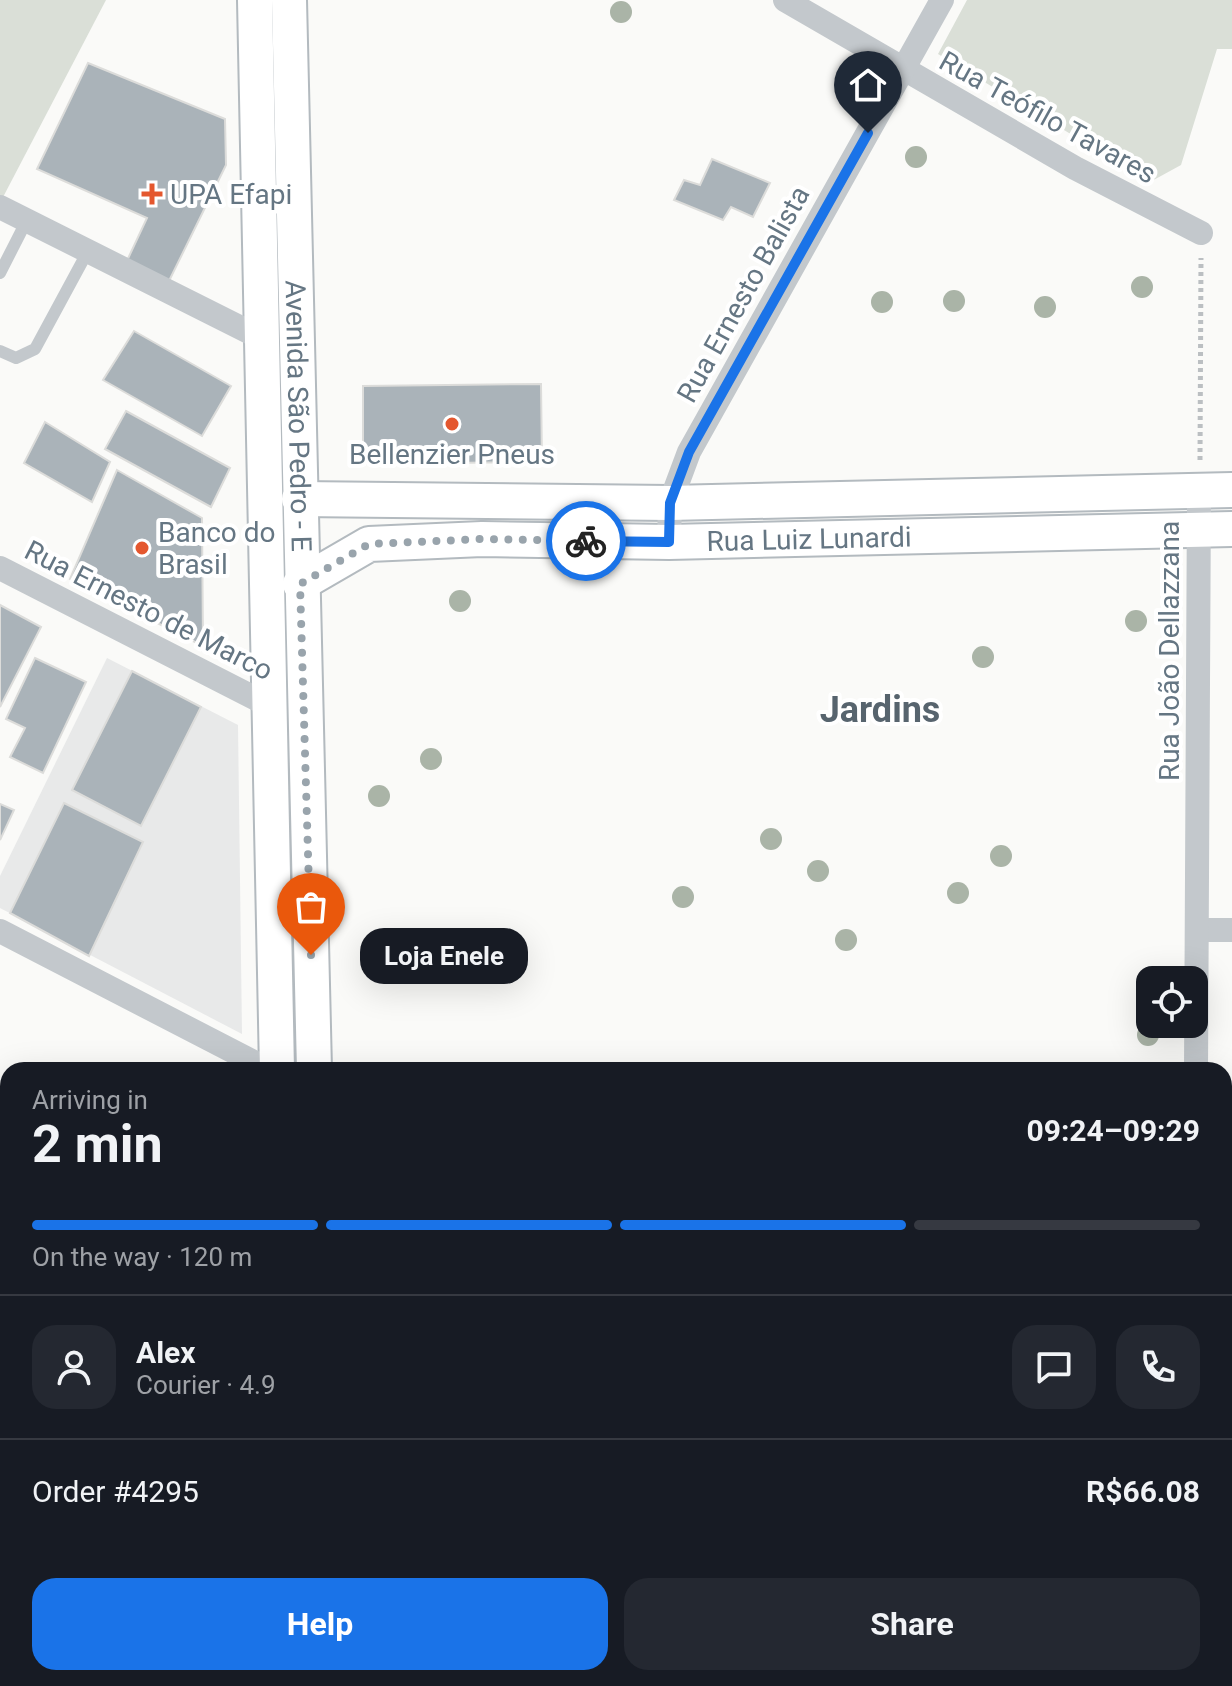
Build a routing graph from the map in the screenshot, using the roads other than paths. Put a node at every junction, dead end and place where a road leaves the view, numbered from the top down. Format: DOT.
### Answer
graph roads {
  1 [pos="255,0"];
  2 [pos="289,0"];
  3 [pos="785,0"];
  4 [pos="942,0"];
  5 [pos="902,70"];
  6 [pos="0,207"];
  7 [pos="27,220"];
  8 [pos="1201,233"];
  9 [pos="88,251"];
  10 [pos="0,273"];
  11 [pos="263,339"];
  12 [pos="0,351"];
  13 [pos="1216,490"];
  14 [pos="299,499"];
  15 [pos="670,503"];
  16 [pos="1217,529"];
  17 [pos="669,542"];
  18 [pos="0,568"];
  19 [pos="300,584"];
  20 [pos="270,706"];
  21 [pos="1197,930"];
  22 [pos="1232,930"];
  23 [pos="0,931"];
  24 [pos="254,1062"];
  25 [pos="277,1062"];
  26 [pos="314,1062"];
  27 [pos="1196,1062"];
  1 -- 11 [label="main road, Avenida São Pedro - E"];
  2 -- 14 [label="main road, Avenida São Pedro - E"];
  3 -- 5 [label="street, Rua Teófilo Tavares"];
  4 -- 5 [label="street, Rua Ernesto Balista"];
  5 -- 8 [label="street, Rua Teófilo Tavares"];
  5 -- 15 [label="street, Rua Ernesto Balista"];
  6 -- 7 [label="street"];
  7 -- 9 [label="street"];
  7 -- 10 [label="lane"];
  9 -- 11 [label="street"];
  9 -- 12 [label="lane"];
  11 -- 20 [label="main road, Avenida São Pedro - E"];
  13 -- 15 [label="main road, Rua Luiz Lunardi"];
  13 -- 16 [label="street, Rua João Dellazzana"];
  14 -- 15 [label="main road, Rua Luiz Lunardi"];
  14 -- 19 [label="main road, Avenida São Pedro - E"];
  15 -- 17 [label="street, Rua Ernesto Balista"];
  16 -- 17 [label="main road, Rua Luiz Lunardi"];
  16 -- 21 [label="street, Rua João Dellazzana"];
  17 -- 19 [label="main road, Rua Luiz Lunardi"];
  18 -- 20 [label="street, Rua Ernesto de Marco"];
  19 -- 26 [label="main road, Avenida São Pedro - E"];
  20 -- 25 [label="main road, Avenida São Pedro - E"];
  21 -- 22 [label="street"];
  21 -- 27 [label="street, Rua João Dellazzana"];
  23 -- 24 [label="street"];
}
